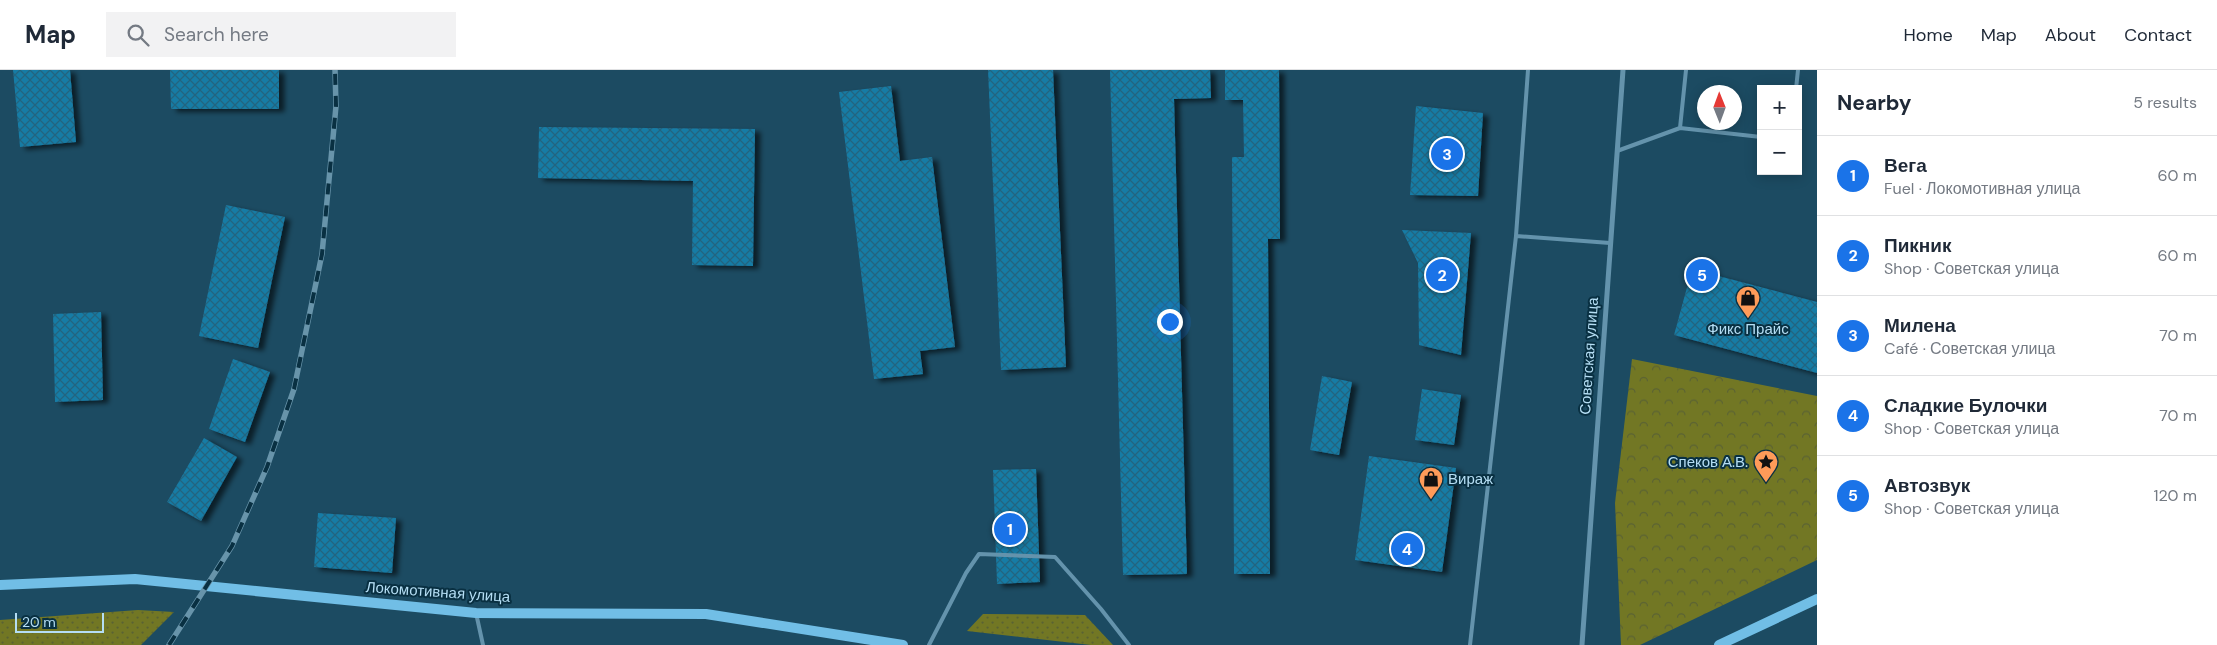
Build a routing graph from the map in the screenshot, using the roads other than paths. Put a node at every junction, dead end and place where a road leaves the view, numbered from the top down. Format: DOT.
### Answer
graph roads {
  1 [pos="1528,70"];
  2 [pos="1623,70"];
  3 [pos="1686,70"];
  4 [pos="1798,70"];
  5 [pos="1796,85"];
  6 [pos="1680,128"];
  7 [pos="1757,136"];
  8 [pos="1617,150"];
  9 [pos="1516,236"];
  10 [pos="1610,243"];
  11 [pos="0,585"];
  12 [pos="1817,599"];
  13 [pos="476,613"];
  14 [pos="483,645"];
  15 [pos="903,645"];
  16 [pos="929,645"];
  17 [pos="1129,645"];
  18 [pos="1470,645"];
  19 [pos="1582,645"];
  20 [pos="1719,645"];
  1 -- 9 [label="lane"];
  2 -- 8 [label="street, Советская улица"];
  3 -- 6 [label="lane"];
  4 -- 5 [label="lane"];
  6 -- 7 [label="lane"];
  6 -- 8 [label="lane"];
  8 -- 10 [label="street, Советская улица"];
  9 -- 10 [label="lane"];
  9 -- 18 [label="lane"];
  10 -- 19 [label="street, Советская улица"];
  11 -- 13 [label="street, Локомотивная улица"];
  12 -- 20 [label="street"];
  13 -- 14 [label="lane"];
  13 -- 15 [label="street, Локомотивная улица"];
  16 -- 17 [label="lane"];
}
